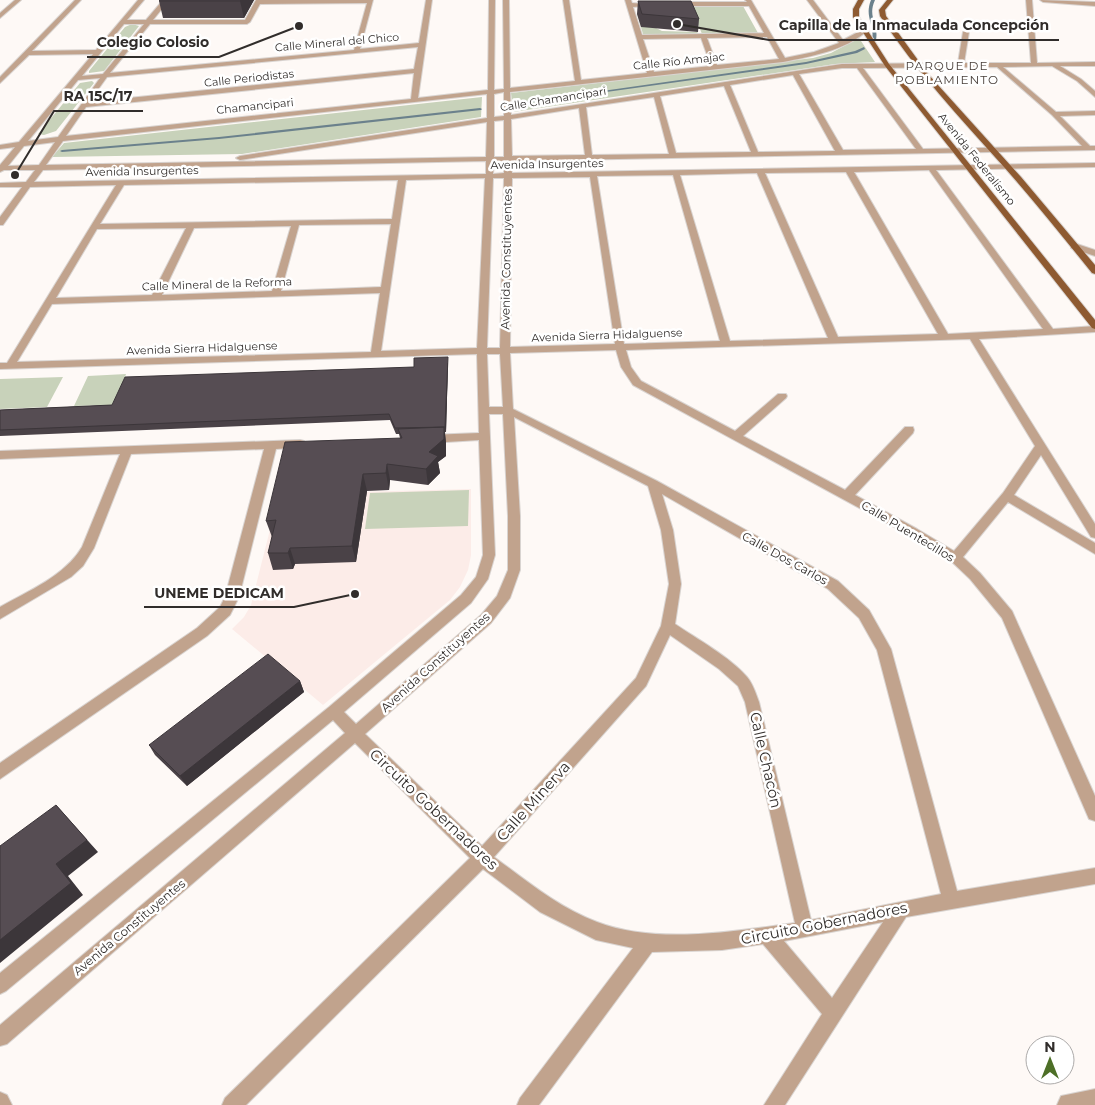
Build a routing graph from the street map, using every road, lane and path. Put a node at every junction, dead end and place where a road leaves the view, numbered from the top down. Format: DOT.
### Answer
graph roads {
  1 [pos="18,0"];
  2 [pos="78,0"];
  3 [pos="141,0"];
  4 [pos="166,0"];
  5 [pos="429,0"];
  6 [pos="492,0"];
  7 [pos="506,0"];
  8 [pos="566,0"];
  9 [pos="810,0"];
  10 [pos="861,0"];
  11 [pos="890,0"];
  12 [pos="1029,0"];
  13 [pos="1043,0"];
  14 [pos="259,1"];
  15 [pos="370,1"];
  16 [pos="628,2"];
  17 [pos="687,2"];
  18 [pos="749,2"];
  19 [pos="658,4"];
  20 [pos="668,4"];
  21 [pos="1094,6"];
  22 [pos="0,16"];
  23 [pos="123,22"];
  24 [pos="148,22"];
  25 [pos="492,22"];
  26 [pos="506,22"];
  27 [pos="864,31"];
  28 [pos="966,32"];
  29 [pos="768,35"];
  30 [pos="703,36"];
  31 [pos="638,37"];
  32 [pos="844,44"];
  33 [pos="103,45"];
  34 [pos="421,45"];
  35 [pos="35,46"];
  36 [pos="357,50"];
  37 [pos="98,52"];
  38 [pos="29,53"];
  39 [pos="783,60"];
  40 [pos="1095,64"];
  41 [pos="858,65"];
  42 [pos="887,65"];
  43 [pos="918,65"];
  44 [pos="961,65"];
  45 [pos="1034,65"];
  46 [pos="1054,65"];
  47 [pos="999,66"];
  48 [pos="715,67"];
  49 [pos="416,71"];
  50 [pos="795,72"];
  51 [pos="650,74"];
  52 [pos="105,75"];
  53 [pos="76,78"];
  54 [pos="1079,80"];
  55 [pos="1087,80"];
  56 [pos="0,81"];
  57 [pos="578,82"];
  58 [pos="726,83"];
  59 [pos="506,90"];
  60 [pos="491,92"];
  61 [pos="1093,92"];
  62 [pos="656,94"];
  63 [pos="414,100"];
  64 [pos="84,105"];
  65 [pos="582,105"];
  66 [pos="1095,113"];
  67 [pos="1054,114"];
  68 [pos="507,116"];
  69 [pos="490,119"];
  70 [pos="60,139"];
  71 [pos="22,144"];
  72 [pos="0,147"];
  73 [pos="1092,148"];
  74 [pos="955,150"];
  75 [pos="991,150"];
  76 [pos="921,151"];
  77 [pos="840,152"];
  78 [pos="755,154"];
  79 [pos="673,156"];
  80 [pos="589,157"];
  81 [pos="490,160"];
  82 [pos="508,160"];
  83 [pos="1095,164"];
  84 [pos="193,165"];
  85 [pos="968,166"];
  86 [pos="1006,166"];
  87 [pos="42,167"];
  88 [pos="930,167"];
  89 [pos="1,169"];
  90 [pos="849,170"];
  91 [pos="760,171"];
  92 [pos="676,173"];
  93 [pos="594,174"];
  94 [pos="489,176"];
  95 [pos="508,176"];
  96 [pos="402,178"];
  97 [pos="121,183"];
  98 [pos="29,184"];
  99 [pos="0,185"];
  100 [pos="396,222"];
  101 [pos="0,223"];
  102 [pos="296,223"];
  103 [pos="191,225"];
  104 [pos="94,227"];
  105 [pos="1074,246"];
  106 [pos="1095,253"];
  107 [pos="1095,272"];
  108 [pos="385,290"];
  109 [pos="276,293"];
  110 [pos="156,297"];
  111 [pos="50,301"];
  112 [pos="1095,328"];
  113 [pos="1049,330"];
  114 [pos="973,336"];
  115 [pos="945,337"];
  116 [pos="834,340"];
  117 [pos="726,343"];
  118 [pos="620,347"];
  119 [pos="482,352"];
  120 [pos="505,352"];
  121 [pos="375,355"];
  122 [pos="5,366"];
  123 [pos="782,396"];
  124 [pos="484,410"];
  125 [pos="510,411"];
  126 [pos="909,430"];
  127 [pos="485,436"];
  128 [pos="736,436"];
  129 [pos="419,440"];
  130 [pos="311,444"];
  131 [pos="272,445"];
  132 [pos="1041,446"];
  133 [pos="127,450"];
  134 [pos="0,455"];
  135 [pos="652,484"];
  136 [pos="848,495"];
  137 [pos="1006,496"];
  138 [pos="1095,534"];
  139 [pos="1095,549"];
  140 [pos="955,558"];
  141 [pos="0,614"];
  142 [pos="668,626"];
  143 [pos="334,711"];
  144 [pos="355,734"];
  145 [pos="0,772"];
  146 [pos="1095,814"];
  147 [pos="482,858"];
  148 [pos="1095,876"];
  149 [pos="951,900"];
  150 [pos="901,909"];
  151 [pos="805,930"];
  152 [pos="767,935"];
  153 [pos="648,942"];
  154 [pos="0,985"];
  155 [pos="833,1013"];
  156 [pos="0,1036"];
  157 [pos="1095,1099"];
  158 [pos="232,1105"];
  159 [pos="526,1105"];
  160 [pos="774,1105"];
  161 [pos="1067,1105"];
  1 -- 22 [label="street"];
  2 -- 35 [label="street"];
  3 -- 23 [label="street"];
  4 -- 24 [label="street"];
  5 -- 34 [label="street"];
  6 -- 25 [label="street, Avenida Constituyentes"];
  7 -- 26 [label="street, Avenida Constituyentes"];
  8 -- 57 [label="street"];
  9 -- 32 [label="street"];
  10 -- 27 [label="main road, Avenida Federalismo"];
  11 -- 43 [label="main road, Avenida Federalismo"];
  12 -- 45 [label="street"];
  13 -- 21 [label="street"];
  14 -- 15 [label="street"];
  14 -- 24 [label="street"];
  15 -- 36 [label="street"];
  16 -- 19 [label="street"];
  16 -- 31 [label="street"];
  17 -- 18 [label="street"];
  17 -- 20 [label="street"];
  18 -- 29 [label="street"];
  23 -- 24 [label="street"];
  23 -- 33 [label="street"];
  24 -- 52 [label="street"];
  25 -- 26 [label="street"];
  25 -- 60 [label="street, Avenida Constituyentes"];
  26 -- 59 [label="street, Avenida Constituyentes"];
  27 -- 32 [label="street, Calle Río Amajac"];
  27 -- 42 [label="main road, Avenida Federalismo"];
  28 -- 44 [label="street"];
  29 -- 30 [label="street"];
  29 -- 39 [label="street"];
  30 -- 31 [label="street"];
  30 -- 48 [label="street"];
  31 -- 51 [label="street"];
  32 -- 39 [label="street, Calle Río Amajac"];
  33 -- 35 [label="street"];
  33 -- 37 [label="street"];
  34 -- 36 [label="street, Calle Mineral del Chico"];
  34 -- 49 [label="street"];
  35 -- 38 [label="street"];
  36 -- 52 [label="street, Calle Mineral del Chico"];
  37 -- 38 [label="street"];
  37 -- 53 [label="street"];
  38 -- 56 [label="street"];
  39 -- 48 [label="street, Calle Río Amajac"];
  40 -- 46 [label="street, Calle Chamancipari"];
  41 -- 42 [label="street, Calle Chamancipari"];
  41 -- 50 [label="street, Calle Chamancipari"];
  41 -- 76 [label="street"];
  42 -- 43 [label="street, Calle Chamancipari"];
  42 -- 74 [label="main road, Avenida Federalismo"];
  43 -- 44 [label="street, Calle Chamancipari"];
  43 -- 75 [label="main road, Avenida Federalismo"];
  44 -- 47 [label="street, Calle Chamancipari"];
  45 -- 46 [label="street, Calle Chamancipari"];
  45 -- 47 [label="street, Calle Chamancipari"];
  46 -- 54 [label="street"];
  47 -- 67 [label="street"];
  48 -- 51 [label="street, Calle Río Amajac"];
  49 -- 63 [label="street"];
  49 -- 64 [label="street, Calle Periodistas"];
  50 -- 58 [label="street, Calle Chamancipari"];
  50 -- 77 [label="street"];
  51 -- 57 [label="street, Calle Río Amajac"];
  52 -- 53 [label="street, Calle Mineral del Chico"];
  52 -- 64 [label="street"];
  53 -- 71 [label="street"];
  54 -- 55 [label="street"];
  54 -- 61 [label="street"];
  57 -- 59 [label="street, Calle Río Amajac"];
  58 -- 62 [label="street, Calle Chamancipari"];
  58 -- 78 [label="street"];
  59 -- 60 [label="street, Calle Río Amajac"];
  59 -- 68 [label="street, Avenida Constituyentes"];
  60 -- 63 [label="street, Chamancipari"];
  60 -- 69 [label="street, Avenida Constituyentes"];
  62 -- 65 [label="street, Calle Chamancipari"];
  62 -- 79 [label="street"];
  63 -- 70 [label="street, Chamancipari"];
  64 -- 70 [label="street"];
  65 -- 68 [label="street, Calle Chamancipari"];
  65 -- 80 [label="street"];
  66 -- 67 [label="street"];
  67 -- 73 [label="street"];
  68 -- 69 [label="street, Calle Chamancipari"];
  68 -- 82 [label="street, Avenida Constituyentes"];
  69 -- 81 [label="street, Avenida Constituyentes"];
  69 -- 84 [label="street, Calle Chamancipari"];
  70 -- 71 [label="street, Chamancipari"];
  70 -- 87 [label="street"];
  71 -- 72 [label="street"];
  71 -- 89 [label="street"];
  73 -- 75 [label="street, Avenida Insurgentes"];
  74 -- 75 [label="street, Avenida Insurgentes"];
  74 -- 76 [label="street, Avenida Insurgentes"];
  74 -- 85 [label="main road, Avenida Federalismo"];
  75 -- 86 [label="main road, Avenida Federalismo"];
  76 -- 77 [label="street, Avenida Insurgentes"];
  77 -- 78 [label="street, Avenida Insurgentes"];
  78 -- 79 [label="street, Avenida Insurgentes"];
  79 -- 80 [label="street, Avenida Insurgentes"];
  80 -- 82 [label="street, Avenida Insurgentes"];
  81 -- 82 [label="street, Avenida Insurgentes"];
  81 -- 84 [label="street, Avenida Insurgentes"];
  81 -- 94 [label="street, Avenida Constituyentes"];
  82 -- 95 [label="street, Avenida Constituyentes"];
  83 -- 86 [label="street, Avenida Insurgentes"];
  84 -- 87 [label="street, Avenida Insurgentes"];
  85 -- 86 [label="street, Avenida Insurgentes"];
  85 -- 88 [label="street, Avenida Insurgentes"];
  85 -- 112 [label="main road, Avenida Federalismo"];
  86 -- 105 [label="main road, Avenida Federalismo"];
  87 -- 89 [label="street, Avenida Insurgentes"];
  87 -- 98 [label="street"];
  88 -- 90 [label="street, Avenida Insurgentes"];
  88 -- 113 [label="street"];
  90 -- 91 [label="street, Avenida Insurgentes"];
  90 -- 115 [label="street"];
  91 -- 92 [label="street, Avenida Insurgentes"];
  91 -- 116 [label="street"];
  92 -- 93 [label="street, Avenida Insurgentes"];
  92 -- 117 [label="street"];
  93 -- 95 [label="street, Avenida Insurgentes"];
  93 -- 118 [label="street, Calle Puentecillos"];
  94 -- 95 [label="street, Avenida Insurgentes"];
  94 -- 96 [label="street, Avenida Insurgentes"];
  94 -- 119 [label="street, Avenida Constituyentes"];
  95 -- 120 [label="street, Avenida Constituyentes"];
  96 -- 97 [label="street, Avenida Insurgentes"];
  96 -- 100 [label="street"];
  97 -- 98 [label="street, Avenida Insurgentes"];
  97 -- 104 [label="street"];
  98 -- 99 [label="street, Avenida Insurgentes"];
  98 -- 101 [label="street"];
  100 -- 102 [label="street"];
  100 -- 108 [label="street"];
  102 -- 103 [label="street"];
  102 -- 109 [label="street"];
  103 -- 104 [label="street"];
  103 -- 110 [label="street"];
  104 -- 111 [label="street"];
  105 -- 106 [label="street"];
  105 -- 107 [label="main road, Avenida Federalismo"];
  108 -- 109 [label="street, Calle Mineral de la Reforma"];
  108 -- 121 [label="street"];
  109 -- 110 [label="street, Calle Mineral de la Reforma"];
  110 -- 111 [label="street, Calle Mineral de la Reforma"];
  111 -- 122 [label="street"];
  112 -- 113 [label="street, Avenida Sierra Hidalguense"];
  113 -- 114 [label="street, Avenida Sierra Hidalguense"];
  114 -- 115 [label="street, Avenida Sierra Hidalguense"];
  114 -- 132 [label="street"];
  115 -- 116 [label="street, Avenida Sierra Hidalguense"];
  116 -- 117 [label="street, Avenida Sierra Hidalguense"];
  117 -- 118 [label="street, Avenida Sierra Hidalguense"];
  118 -- 120 [label="street, Avenida Sierra Hidalguense"];
  118 -- 128 [label="street, Calle Puentecillos"];
  119 -- 120 [label="street, Avenida Sierra Hidalguense"];
  119 -- 121 [label="street, Avenida Sierra Hidalguense"];
  119 -- 124 [label="street, Avenida Constituyentes"];
  120 -- 125 [label="street, Avenida Constituyentes"];
  121 -- 122 [label="street, Avenida Sierra Hidalguense"];
  123 -- 128 [label="street"];
  124 -- 125 [label="street, Calle Dos Carlos"];
  124 -- 127 [label="street, Avenida Constituyentes"];
  125 -- 135 [label="street, Calle Dos Carlos"];
  125 -- 144 [label="street, Avenida Constituyentes"];
  126 -- 136 [label="street"];
  127 -- 129 [label="street"];
  127 -- 143 [label="street, Avenida Constituyentes"];
  128 -- 136 [label="street, Calle Puentecillos"];
  130 -- 131 [label="street"];
  131 -- 133 [label="street"];
  131 -- 145 [label="street"];
  132 -- 137 [label="street"];
  132 -- 138 [label="street"];
  133 -- 134 [label="street"];
  133 -- 141 [label="street"];
  135 -- 142 [label="street, Calle Minerva"];
  135 -- 149 [label="street, Calle Dos Carlos"];
  136 -- 140 [label="street, Calle Puentecillos"];
  137 -- 139 [label="street"];
  137 -- 140 [label="street"];
  140 -- 146 [label="street, Calle Puentecillos"];
  142 -- 147 [label="street, Calle Minerva"];
  142 -- 151 [label="street, Calle Chacón"];
  143 -- 144 [label="street, Circuito Gobernadores"];
  143 -- 154 [label="street, Avenida Constituyentes"];
  144 -- 147 [label="street, Circuito Gobernadores"];
  144 -- 156 [label="street, Avenida Constituyentes"];
  147 -- 153 [label="street, Circuito Gobernadores"];
  147 -- 158 [label="street, Calle Minerva"];
  148 -- 149 [label="street, Circuito Gobernadores"];
  149 -- 150 [label="street, Circuito Gobernadores"];
  150 -- 151 [label="street, Circuito Gobernadores"];
  150 -- 155 [label="street"];
  151 -- 152 [label="street, Circuito Gobernadores"];
  152 -- 153 [label="street, Circuito Gobernadores"];
  152 -- 155 [label="street"];
  153 -- 159 [label="street"];
  155 -- 160 [label="street"];
  157 -- 161 [label="street"];
}
